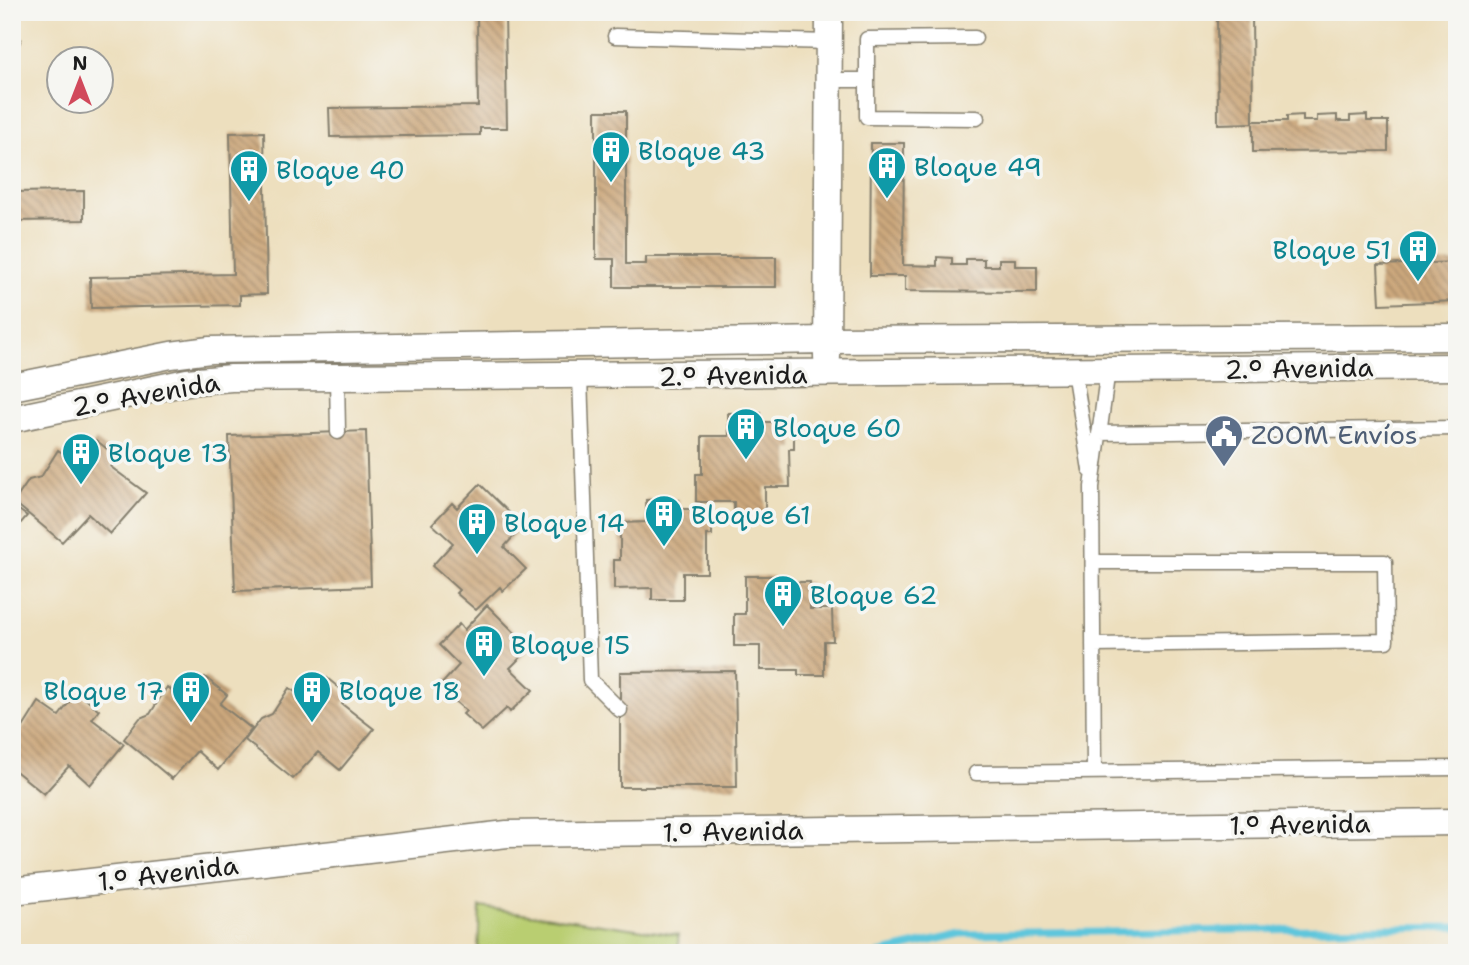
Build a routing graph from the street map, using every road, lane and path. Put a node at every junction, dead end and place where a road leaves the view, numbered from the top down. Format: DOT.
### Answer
graph roads {
  1 [pos="829,12"];
  2 [pos="615,36"];
  3 [pos="975,38"];
  4 [pos="829,41"];
  5 [pos="829,80"];
  6 [pos="867,80"];
  7 [pos="977,118"];
  8 [pos="1457,337"];
  9 [pos="827,340"];
  10 [pos="1457,367"];
  11 [pos="1108,369"];
  12 [pos="1074,371"];
  13 [pos="827,373"];
  14 [pos="580,376"];
  15 [pos="337,377"];
  16 [pos="12,387"];
  17 [pos="12,419"];
  18 [pos="1457,428"];
  19 [pos="338,432"];
  20 [pos="1099,433"];
  21 [pos="1092,487"];
  22 [pos="1093,562"];
  23 [pos="1093,645"];
  24 [pos="620,710"];
  25 [pos="1457,768"];
  26 [pos="1094,772"];
  27 [pos="976,773"];
  28 [pos="1457,822"];
  29 [pos="12,891"];
  1 -- 4 [label="street"];
  2 -- 4 [label="lane"];
  3 -- 6 [label="lane"];
  4 -- 5 [label="street"];
  5 -- 6 [label="lane"];
  5 -- 9 [label="street"];
  6 -- 7 [label="lane"];
  8 -- 9 [label="street"];
  9 -- 13 [label="street"];
  9 -- 16 [label="street"];
  10 -- 11 [label="street, 2.° Avenida"];
  11 -- 12 [label="street, 2.° Avenida"];
  11 -- 20 [label="lane"];
  12 -- 13 [label="street, 2.° Avenida"];
  12 -- 21 [label="lane"];
  13 -- 14 [label="street, 2.° Avenida"];
  14 -- 15 [label="street, 2.° Avenida"];
  14 -- 24 [label="lane"];
  15 -- 17 [label="street, 2.° Avenida"];
  15 -- 19 [label="lane"];
  18 -- 20 [label="lane"];
  20 -- 21 [label="lane"];
  21 -- 22 [label="lane"];
  22 -- 23 [label="lane"];
  22 -- 23 [label="lane"];
  23 -- 26 [label="lane"];
  25 -- 26 [label="lane"];
  26 -- 27 [label="lane"];
  28 -- 29 [label="street, 1.° Avenida"];
}
